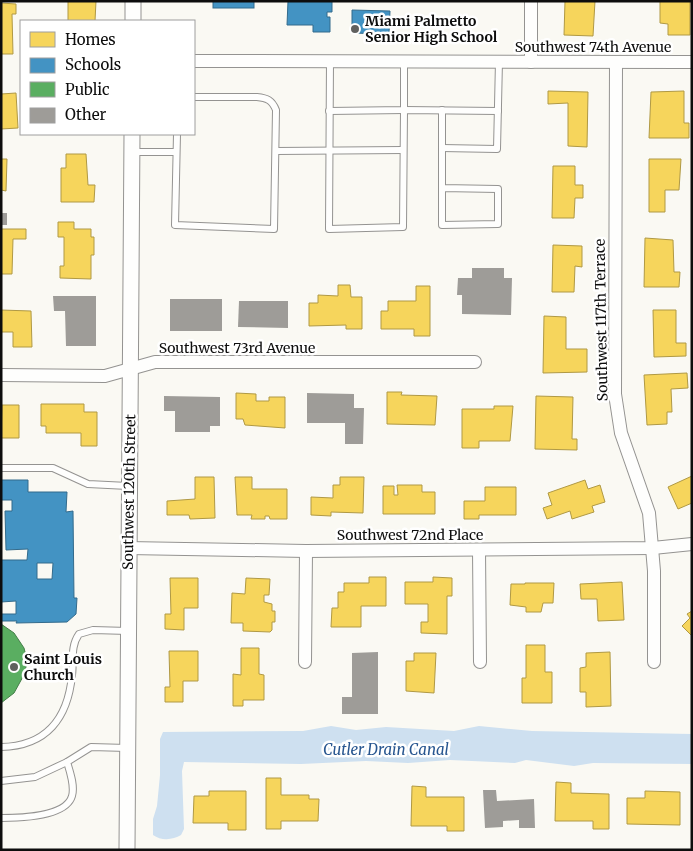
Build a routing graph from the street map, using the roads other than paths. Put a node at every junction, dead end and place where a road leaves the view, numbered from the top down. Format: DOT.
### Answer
graph roads {
  1 [pos="133,1"];
  2 [pos="531,1"];
  3 [pos="133,20"];
  4 [pos="195,61"];
  5 [pos="330,61"];
  6 [pos="499,61"];
  7 [pos="404,62"];
  8 [pos="531,62"];
  9 [pos="616,62"];
  10 [pos="692,62"];
  11 [pos="195,97"];
  12 [pos="329,110"];
  13 [pos="404,110"];
  14 [pos="442,110"];
  15 [pos="498,111"];
  16 [pos="132,135"];
  17 [pos="177,135"];
  18 [pos="442,148"];
  19 [pos="403,150"];
  20 [pos="276,151"];
  21 [pos="329,151"];
  22 [pos="132,152"];
  23 [pos="176,152"];
  24 [pos="442,188"];
  25 [pos="475,362"];
  26 [pos="131,367"];
  27 [pos="1,375"];
  28 [pos="1,468"];
  29 [pos="130,486"];
  30 [pos="692,544"];
  31 [pos="128,548"];
  32 [pos="653,548"];
  33 [pos="479,550"];
  34 [pos="306,551"];
  35 [pos="129,631"];
  36 [pos="305,662"];
  37 [pos="480,662"];
  38 [pos="654,662"];
  39 [pos="1,747"];
  40 [pos="128,748"];
  41 [pos="67,762"];
  42 [pos="1,781"];
  43 [pos="1,818"];
  44 [pos="127,850"];
  1 -- 3 [label="street"];
  2 -- 8 [label="street"];
  4 -- 5 [label="street, Southwest 74th Avenue"];
  5 -- 7 [label="street, Southwest 74th Avenue"];
  5 -- 12 [label="lane"];
  6 -- 7 [label="street, Southwest 74th Avenue"];
  6 -- 8 [label="street, Southwest 74th Avenue"];
  6 -- 15 [label="lane"];
  7 -- 13 [label="lane"];
  8 -- 9 [label="street, Southwest 74th Avenue"];
  9 -- 10 [label="street, Southwest 74th Avenue"];
  9 -- 32 [label="street, Southwest 117th Terrace"];
  11 -- 20 [label="lane"];
  12 -- 13 [label="lane"];
  12 -- 21 [label="lane"];
  13 -- 14 [label="lane"];
  13 -- 19 [label="lane"];
  14 -- 15 [label="lane"];
  14 -- 18 [label="lane"];
  15 -- 18 [label="lane"];
  16 -- 22 [label="street, Southwest 120th Street"];
  17 -- 23 [label="lane"];
  18 -- 24 [label="lane"];
  19 -- 21 [label="lane"];
  19 -- 21 [label="lane"];
  20 -- 21 [label="lane"];
  20 -- 23 [label="lane"];
  22 -- 23 [label="lane"];
  22 -- 26 [label="street, Southwest 120th Street"];
  24 -- 24 [label="lane"];
  25 -- 26 [label="street, Southwest 73rd Avenue"];
  26 -- 27 [label="street, Southwest 73rd Avenue"];
  26 -- 29 [label="street, Southwest 120th Street"];
  28 -- 29 [label="lane"];
  29 -- 31 [label="street, Southwest 120th Street"];
  30 -- 32 [label="street, Southwest 72nd Place"];
  31 -- 34 [label="street, Southwest 72nd Place"];
  31 -- 35 [label="street, Southwest 120th Street"];
  32 -- 33 [label="street, Southwest 72nd Place"];
  32 -- 38 [label="street, Southwest 117th Terrace"];
  33 -- 34 [label="street, Southwest 72nd Place"];
  33 -- 37 [label="street"];
  34 -- 36 [label="street"];
  35 -- 39 [label="lane"];
  35 -- 40 [label="street, Southwest 120th Street"];
  40 -- 41 [label="lane"];
  40 -- 44 [label="street, Southwest 120th Street"];
  41 -- 42 [label="lane"];
  41 -- 43 [label="lane"];
}
